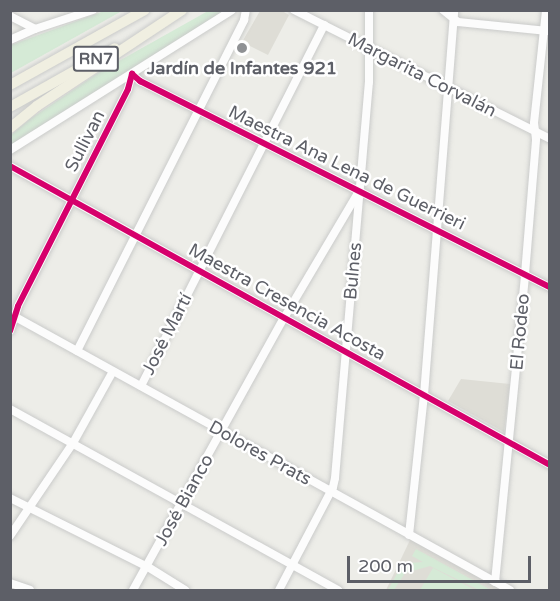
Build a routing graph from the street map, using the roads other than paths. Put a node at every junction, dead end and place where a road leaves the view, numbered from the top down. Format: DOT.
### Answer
graph roads {
  1 [pos="145,10"];
  2 [pos="182,10"];
  3 [pos="232,10"];
  4 [pos="246,10"];
  5 [pos="294,10"];
  6 [pos="369,10"];
  7 [pos="443,10"];
  8 [pos="454,10"];
  9 [pos="546,10"];
  10 [pos="90,11"];
  11 [pos="10,16"];
  12 [pos="453,20"];
  13 [pos="324,25"];
  14 [pos="35,29"];
  15 [pos="547,31"];
  16 [pos="10,40"];
  17 [pos="370,49"];
  18 [pos="66,55"];
  19 [pos="132,74"];
  20 [pos="10,78"];
  21 [pos="10,85"];
  22 [pos="448,88"];
  23 [pos="10,107"];
  24 [pos="198,111"];
  25 [pos="10,128"];
  26 [pos="535,132"];
  27 [pos="549,139"];
  28 [pos="264,144"];
  29 [pos="19,145"];
  30 [pos="10,150"];
  31 [pos="10,165"];
  32 [pos="359,191"];
  33 [pos="71,201"];
  34 [pos="438,230"];
  35 [pos="135,236"];
  36 [pos="199,269"];
  37 [pos="525,274"];
  38 [pos="549,287"];
  39 [pos="13,315"];
  40 [pos="284,318"];
  41 [pos="10,331"];
  42 [pos="76,351"];
  43 [pos="346,352"];
  44 [pos="113,371"];
  45 [pos="141,386"];
  46 [pos="424,395"];
  47 [pos="10,409"];
  48 [pos="222,432"];
  49 [pos="73,443"];
  50 [pos="510,443"];
  51 [pos="549,465"];
  52 [pos="331,491"];
  53 [pos="10,498"];
  54 [pos="182,504"];
  55 [pos="30,508"];
  56 [pos="409,535"];
  57 [pos="10,536"];
  58 [pos="291,564"];
  59 [pos="147,567"];
  60 [pos="495,582"];
  61 [pos="10,583"];
  62 [pos="30,591"];
  63 [pos="134,591"];
  64 [pos="186,591"];
  65 [pos="279,591"];
  66 [pos="338,591"];
  67 [pos="510,591"];
  1 -- 18 [label="highway, RN7"];
  2 -- 23 [label="highway, RN7"];
  2 -- 25 [label="highway"];
  3 -- 19 [label="street"];
  4 -- 24 [label="street"];
  5 -- 13 [label="street, Margarita Corvalán"];
  6 -- 17 [label="street, Bulnes"];
  7 -- 12 [label="street"];
  8 -- 12 [label="street"];
  9 -- 15 [label="street, El Rodeo"];
  10 -- 14 [label="street"];
  11 -- 14 [label="street"];
  12 -- 15 [label="street"];
  12 -- 22 [label="street"];
  13 -- 17 [label="street, Margarita Corvalán"];
  13 -- 28 [label="street, José Martí"];
  14 -- 16 [label="street"];
  15 -- 26 [label="street, El Rodeo"];
  17 -- 22 [label="street, Margarita Corvalán"];
  17 -- 32 [label="street, Bulnes"];
  18 -- 20 [label="highway"];
  18 -- 21 [label="highway, RN7"];
  19 -- 24 [label="street, Maestra Ana Lena de Guerrieri"];
  19 -- 29 [label="street"];
  19 -- 33 [label="street, Sullivan"];
  22 -- 26 [label="street, Margarita Corvalán"];
  22 -- 34 [label="street"];
  24 -- 28 [label="street, Maestra Ana Lena de Guerrieri"];
  24 -- 35 [label="street"];
  26 -- 27 [label="street, Margarita Corvalán"];
  26 -- 37 [label="street, El Rodeo"];
  28 -- 32 [label="street, Maestra Ana Lena de Guerrieri"];
  28 -- 36 [label="street, José Martí"];
  29 -- 30 [label="street"];
  29 -- 31 [label="street"];
  31 -- 33 [label="street, Maestra Cresencia Acosta"];
  32 -- 34 [label="street, Maestra Ana Lena de Guerrieri"];
  32 -- 40 [label="street, José Bianco"];
  32 -- 43 [label="street, Bulnes"];
  33 -- 35 [label="street, Maestra Cresencia Acosta"];
  33 -- 39 [label="street, Sullivan"];
  34 -- 37 [label="street, Maestra Ana Lena de Guerrieri"];
  34 -- 46 [label="street"];
  35 -- 36 [label="street, Maestra Cresencia Acosta"];
  35 -- 42 [label="street"];
  36 -- 40 [label="street, Maestra Cresencia Acosta"];
  36 -- 45 [label="street, José Martí"];
  37 -- 38 [label="street, Maestra Ana Lena de Guerrieri"];
  37 -- 50 [label="street, El Rodeo"];
  39 -- 41 [label="street, Sullivan"];
  39 -- 42 [label="street, Dolores Prats"];
  40 -- 43 [label="street, Maestra Cresencia Acosta"];
  40 -- 48 [label="street, José Bianco"];
  42 -- 44 [label="street, Dolores Prats"];
  43 -- 46 [label="street, Maestra Cresencia Acosta"];
  43 -- 52 [label="street, Bulnes"];
  44 -- 45 [label="street, Dolores Prats"];
  44 -- 49 [label="street"];
  45 -- 48 [label="street, Dolores Prats"];
  46 -- 50 [label="street, Maestra Cresencia Acosta"];
  46 -- 56 [label="street"];
  47 -- 49 [label="street"];
  48 -- 52 [label="street, Dolores Prats"];
  48 -- 54 [label="street, José Bianco"];
  49 -- 54 [label="street"];
  49 -- 55 [label="street"];
  50 -- 51 [label="street, Maestra Cresencia Acosta"];
  50 -- 60 [label="street, El Rodeo"];
  52 -- 56 [label="street, Dolores Prats"];
  52 -- 58 [label="street, Bulnes"];
  53 -- 55 [label="street"];
  54 -- 58 [label="street"];
  54 -- 59 [label="street, José Bianco"];
  55 -- 57 [label="street"];
  55 -- 59 [label="street"];
  56 -- 60 [label="street, Dolores Prats"];
  58 -- 65 [label="street, Bulnes"];
  58 -- 66 [label="street"];
  59 -- 63 [label="street, José Bianco"];
  59 -- 64 [label="street"];
  60 -- 67 [label="street, Dolores Prats"];
  61 -- 62 [label="street"];
}
